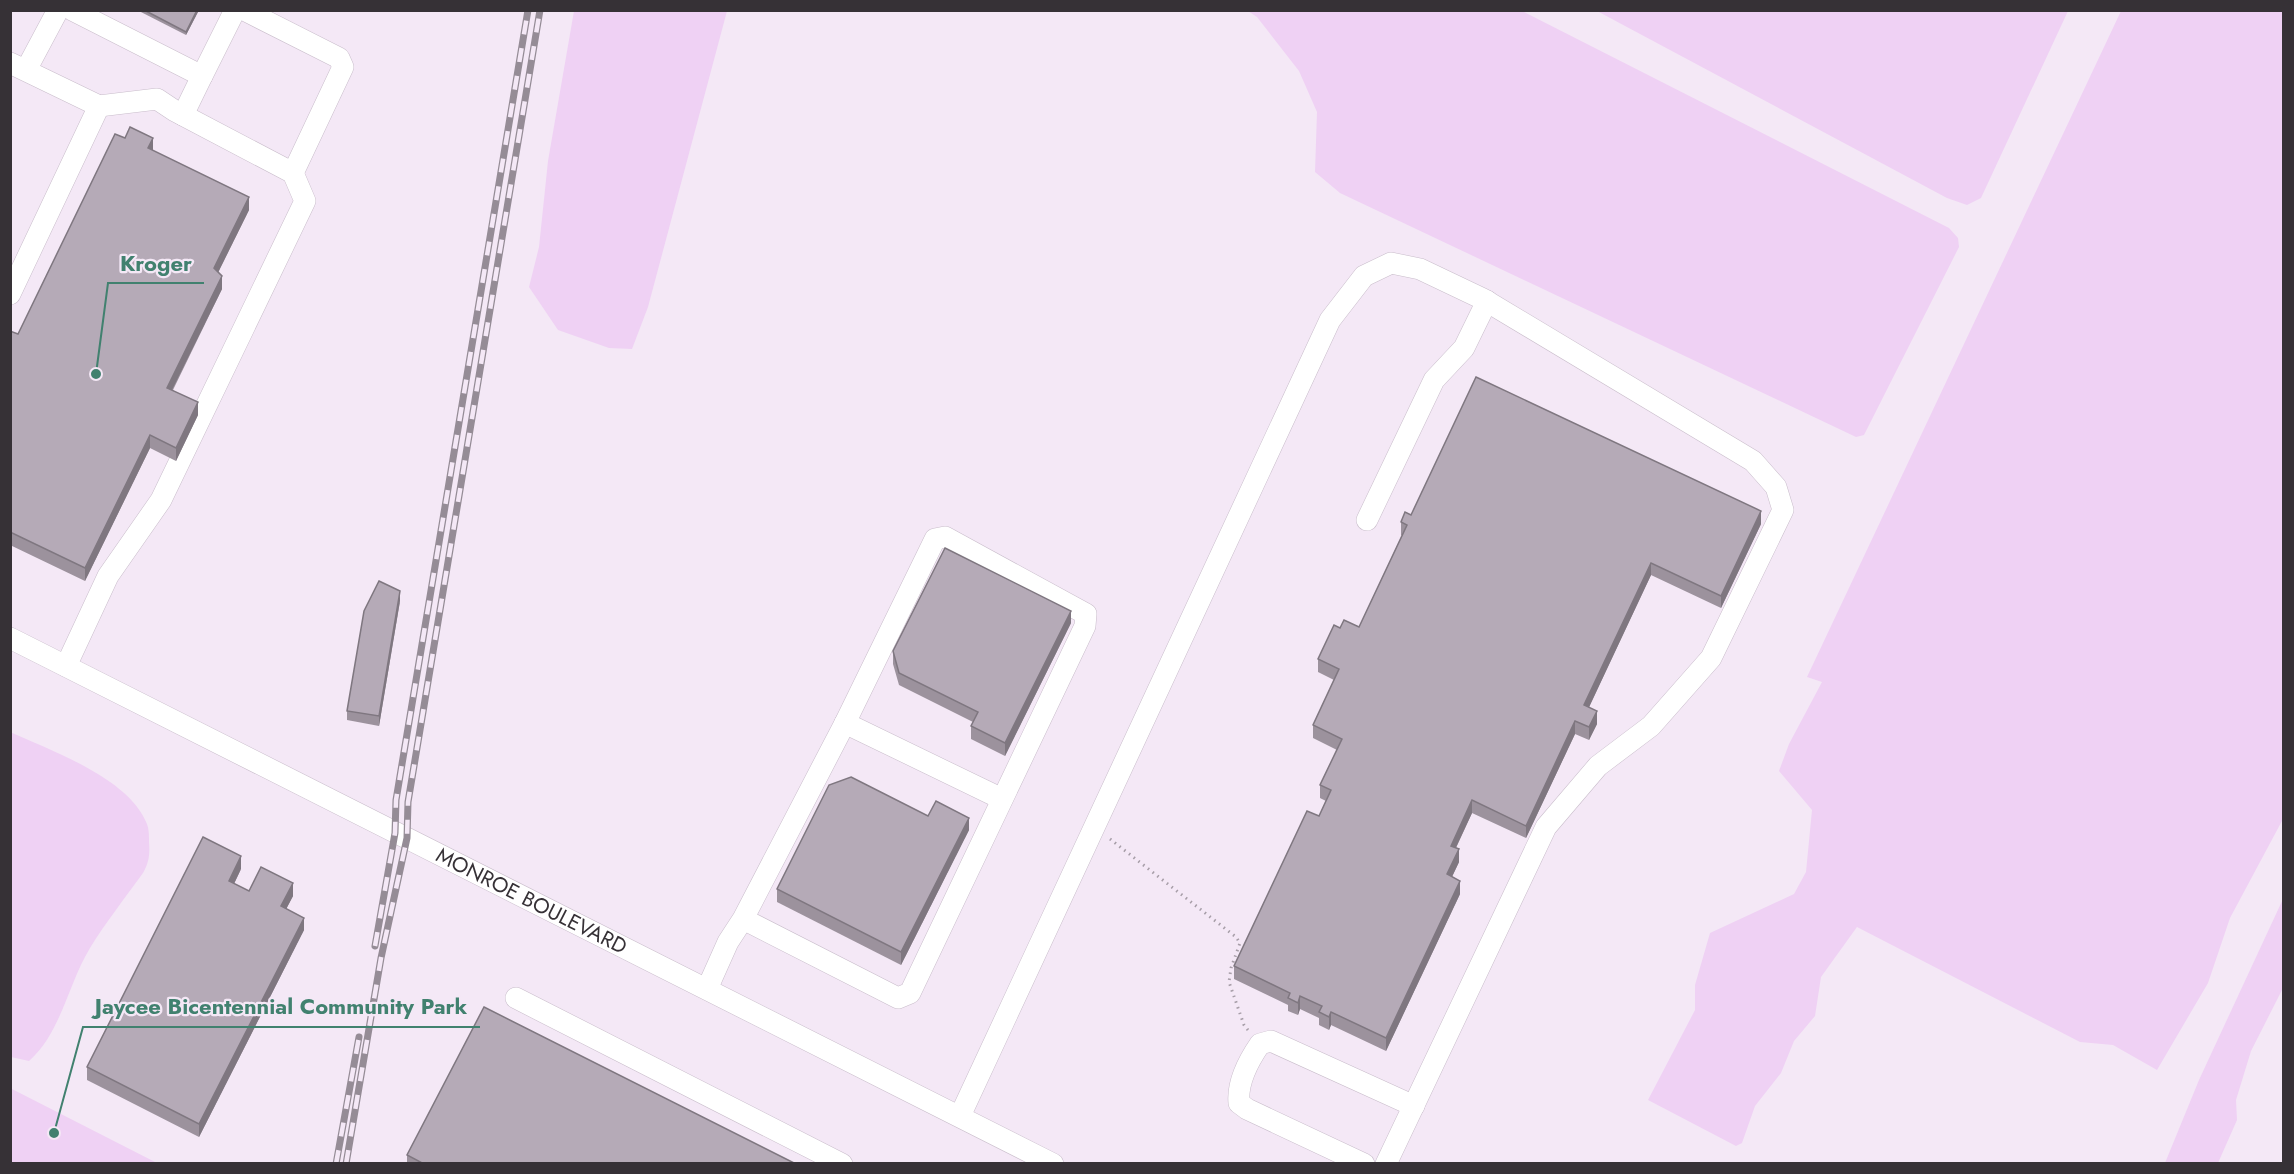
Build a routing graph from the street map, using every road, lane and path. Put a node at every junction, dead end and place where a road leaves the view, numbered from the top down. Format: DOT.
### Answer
graph roads {
  1 [pos="58,10"];
  2 [pos="72,10"];
  3 [pos="236,10"];
  4 [pos="244,10"];
  5 [pos="18,67"];
  6 [pos="202,76"];
  7 [pos="99,106"];
  8 [pos="183,115"];
  9 [pos="293,172"];
  10 [pos="10,294"];
  11 [pos="1487,301"];
  12 [pos="1367,520"];
  13 [pos="10,638"];
  14 [pos="66,666"];
  15 [pos="845,723"];
  16 [pos="1002,799"];
  17 [pos="1094,827"];
  18 [pos="743,919"];
  19 [pos="707,989"];
  20 [pos="516,998"];
  21 [pos="1260,1044"];
  22 [pos="1414,1106"];
  23 [pos="960,1116"];
  24 [pos="842,1164"];
  25 [pos="1053,1164"];
  26 [pos="1364,1164"];
  27 [pos="1386,1164"];
  1 -- 5 [label="street"];
  2 -- 6 [label="street"];
  3 -- 6 [label="street"];
  4 -- 9 [label="street"];
  5 -- 7 [label="street"];
  6 -- 8 [label="street"];
  7 -- 8 [label="street"];
  7 -- 10 [label="street"];
  8 -- 9 [label="street"];
  9 -- 14 [label="street"];
  11 -- 12 [label="street"];
  11 -- 17 [label="street"];
  11 -- 22 [label="street"];
  13 -- 14 [label="street, MONROE BOULEVARD"];
  14 -- 19 [label="street, MONROE BOULEVARD"];
  15 -- 16 [label="street"];
  15 -- 16 [label="street"];
  15 -- 18 [label="street"];
  16 -- 18 [label="street"];
  17 -- 21 [label="path"];
  17 -- 23 [label="street"];
  18 -- 19 [label="street"];
  19 -- 23 [label="street, MONROE BOULEVARD"];
  20 -- 24 [label="street"];
  21 -- 22 [label="street"];
  21 -- 26 [label="street"];
  22 -- 27 [label="street"];
  23 -- 25 [label="street, MONROE BOULEVARD"];
}
